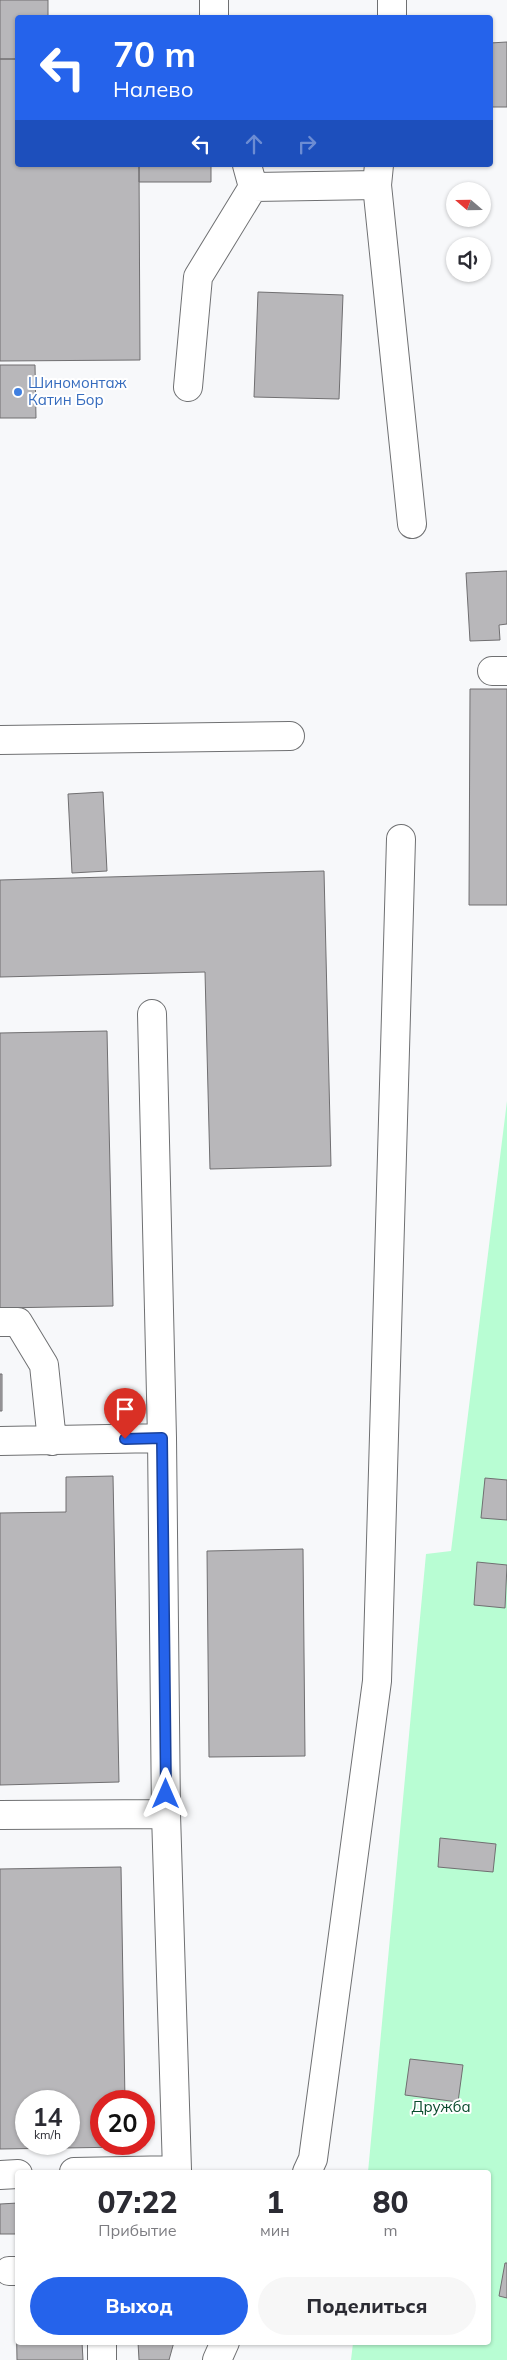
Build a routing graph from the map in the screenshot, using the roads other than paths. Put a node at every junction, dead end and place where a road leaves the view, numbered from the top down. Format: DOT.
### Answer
graph roads {
  1 [pos="214,0"];
  2 [pos="392,0"];
  3 [pos="214,15"];
  4 [pos="392,15"];
  5 [pos="378,175"];
  6 [pos="250,176"];
  7 [pos="188,387"];
  8 [pos="412,524"];
  9 [pos="290,736"];
  10 [pos="0,740"];
  11 [pos="401,839"];
  12 [pos="152,1014"];
  13 [pos="0,1322"];
  14 [pos="162,1438"];
  15 [pos="52,1441"];
  16 [pos="0,1442"];
  17 [pos="166,1814"];
  18 [pos="0,1815"];
  19 [pos="177,2170"];
  20 [pos="308,2170"];
  21 [pos="15,2174"];
  22 [pos="0,2175"];
  23 [pos="102,2345"];
  24 [pos="224,2345"];
  25 [pos="102,2360"];
  26 [pos="217,2360"];
  1 -- 3 [label="lane"];
  2 -- 4 [label="lane"];
  5 -- 6 [label="lane"];
  5 -- 8 [label="lane"];
  6 -- 7 [label="lane"];
  9 -- 10 [label="lane"];
  11 -- 20 [label="lane"];
  12 -- 14 [label="lane"];
  13 -- 15 [label="lane"];
  14 -- 15 [label="lane"];
  14 -- 17 [label="lane"];
  15 -- 16 [label="lane"];
  17 -- 18 [label="lane"];
  17 -- 19 [label="lane"];
  21 -- 22 [label="lane"];
  23 -- 25 [label="lane"];
  24 -- 26 [label="lane"];
}
